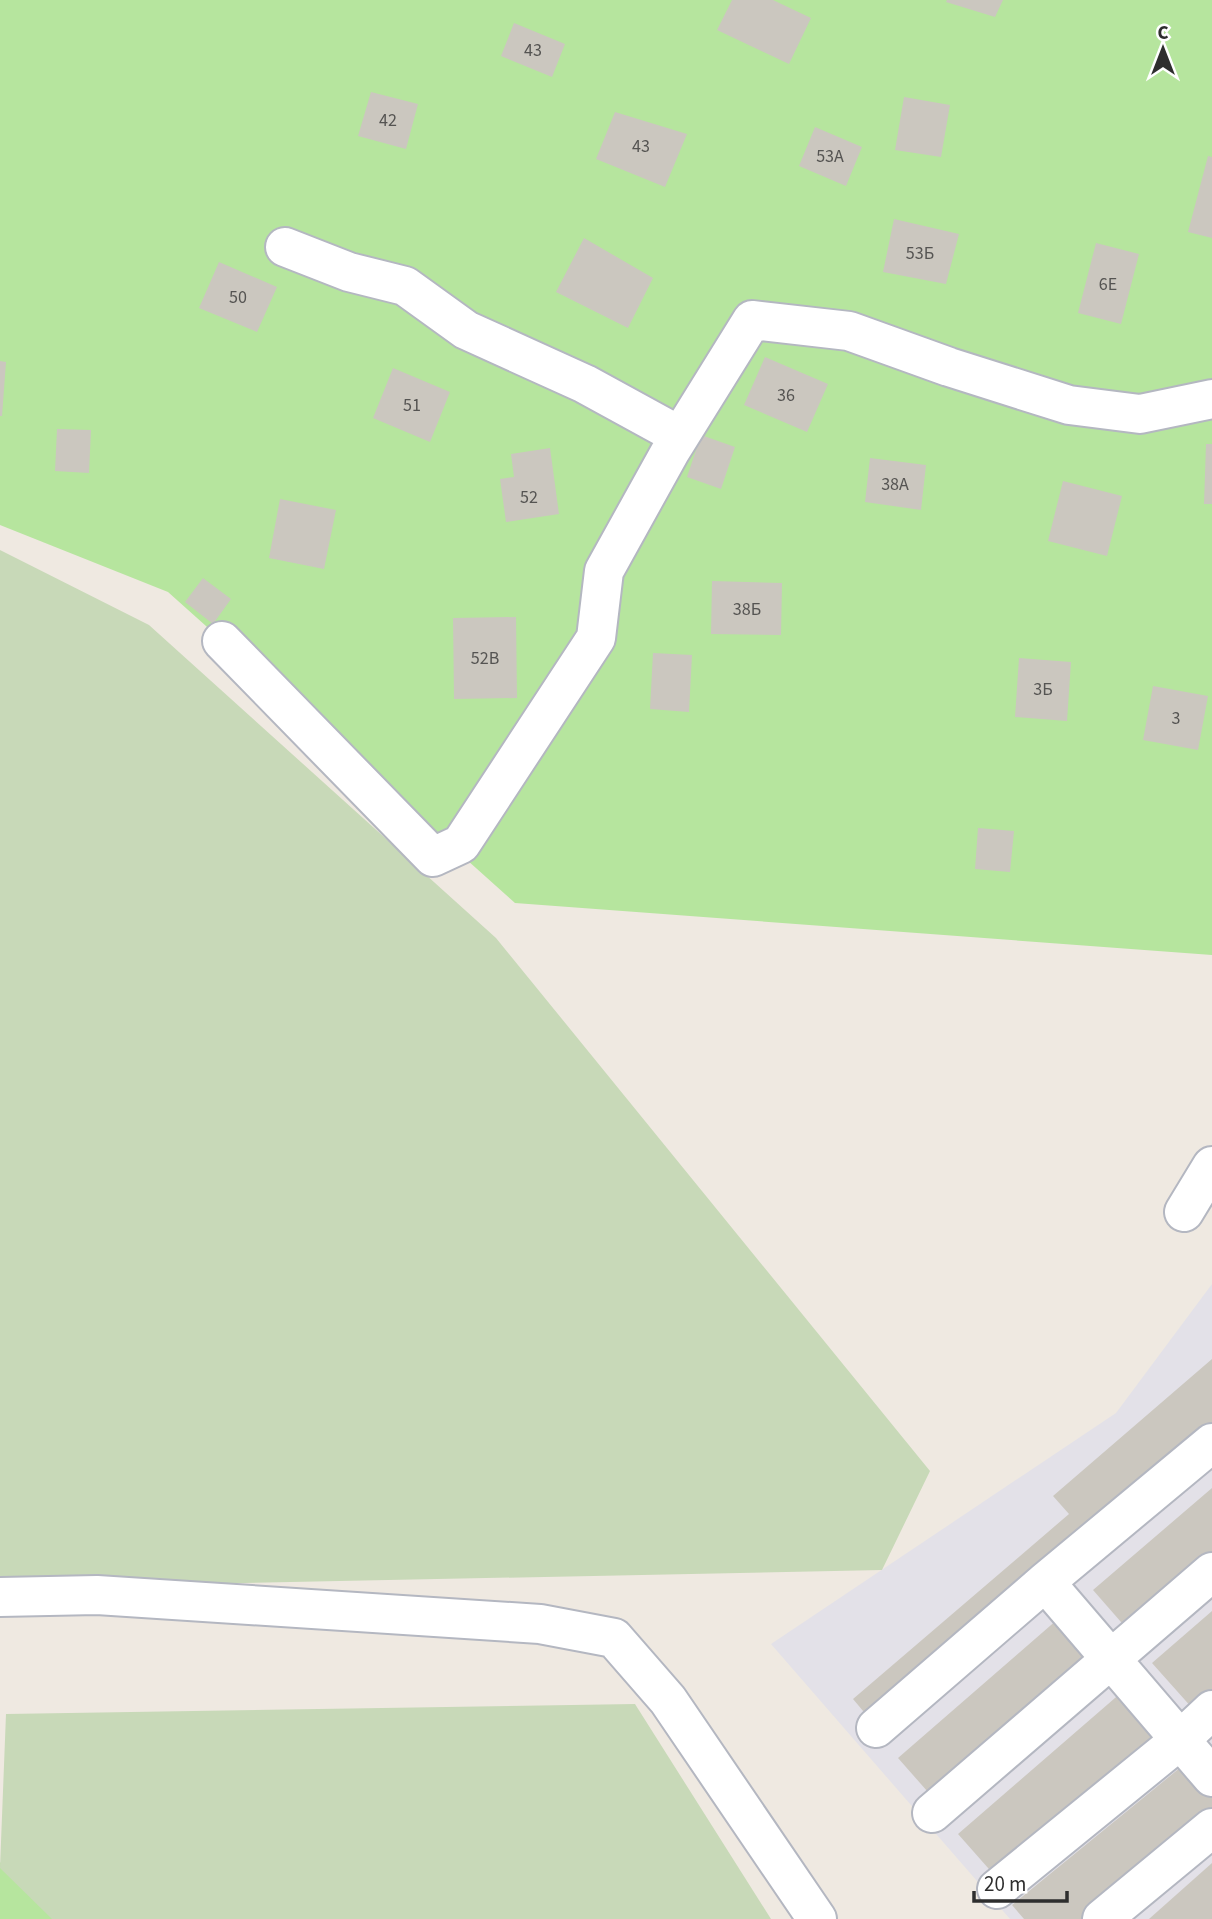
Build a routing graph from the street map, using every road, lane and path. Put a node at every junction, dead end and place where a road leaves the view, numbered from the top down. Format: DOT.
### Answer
graph roads {
  1 [pos="285,247"];
  2 [pos="1212,399"];
  3 [pos="680,436"];
  4 [pos="222,641"];
  5 [pos="1212,1166"];
  6 [pos="1184,1212"];
  7 [pos="1212,1443"];
  8 [pos="1212,1572"];
  9 [pos="1045,1582"];
  10 [pos="0,1597"];
  11 [pos="1111,1660"];
  12 [pos="1212,1710"];
  13 [pos="876,1728"];
  14 [pos="1180,1740"];
  15 [pos="1212,1777"];
  16 [pos="932,1813"];
  17 [pos="1212,1828"];
  18 [pos="997,1889"];
  19 [pos="817,1919"];
  20 [pos="1102,1919"];
  1 -- 3 [label="street"];
  2 -- 3 [label="street"];
  3 -- 4 [label="street"];
  5 -- 6 [label="street"];
  7 -- 9 [label="street"];
  8 -- 11 [label="street"];
  9 -- 11 [label="street"];
  9 -- 13 [label="street"];
  10 -- 19 [label="street"];
  11 -- 14 [label="street"];
  11 -- 16 [label="street"];
  12 -- 14 [label="street"];
  14 -- 15 [label="street"];
  14 -- 18 [label="street"];
  17 -- 20 [label="street"];
}
